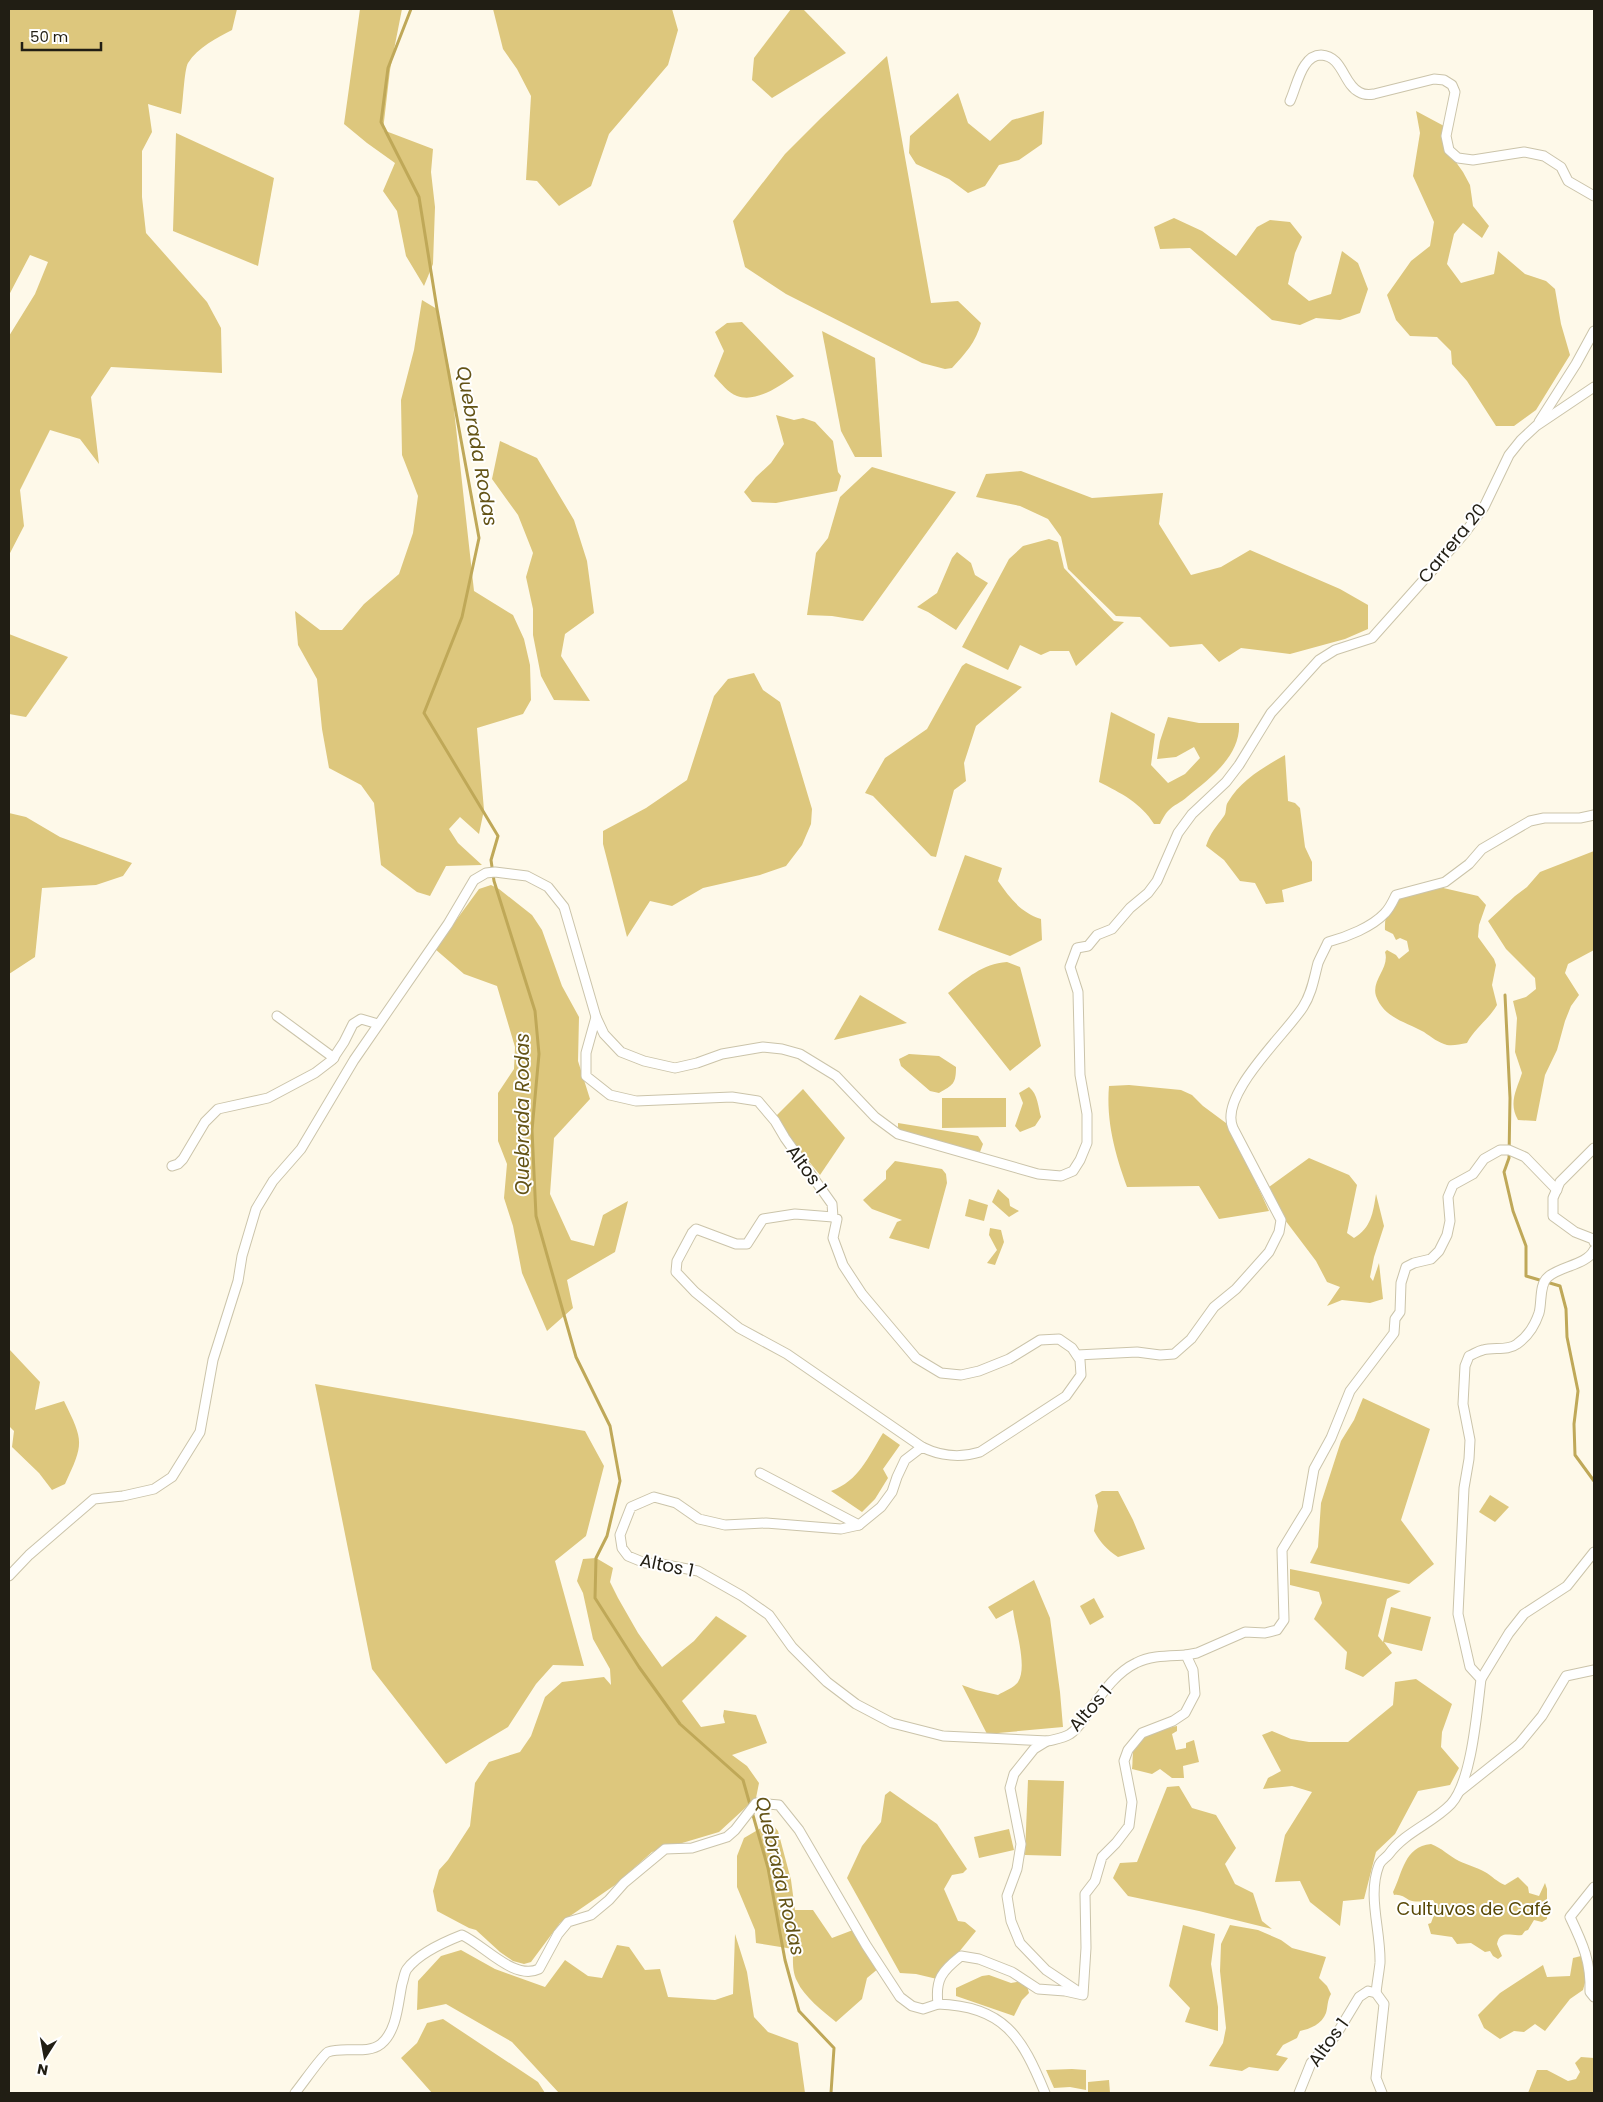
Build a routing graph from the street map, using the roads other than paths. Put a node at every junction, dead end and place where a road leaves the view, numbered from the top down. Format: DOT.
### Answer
graph roads {
  1 [pos="1290,101"];
  2 [pos="1594,196"];
  3 [pos="1594,331"];
  4 [pos="1594,388"];
  5 [pos="1536,426"];
  6 [pos="1594,815"];
  7 [pos="277,1016"];
  8 [pos="596,1018"];
  9 [pos="378,1024"];
  10 [pos="334,1058"];
  11 [pos="1594,1148"];
  12 [pos="172,1166"];
  13 [pos="1557,1190"];
  14 [pos="834,1217"];
  15 [pos="1594,1242"];
  16 [pos="1594,1250"];
  17 [pos="1077,1355"];
  18 [pos="922,1447"];
  19 [pos="760,1473"];
  20 [pos="859,1525"];
  21 [pos="1594,1552"];
  22 [pos="9,1576"];
  23 [pos="1186,1655"];
  24 [pos="1594,1670"];
  25 [pos="1481,1679"];
  26 [pos="1048,1741"];
  27 [pos="1457,1794"];
  28 [pos="1594,1887"];
  29 [pos="1376,1993"];
  30 [pos="1083,1995"];
  31 [pos="1594,1997"];
  32 [pos="938,2004"];
  33 [pos="295,2093"];
  34 [pos="1044,2093"];
  35 [pos="1299,2093"];
  36 [pos="1382,2093"];
  1 -- 2 [label="street"];
  3 -- 5 [label="street"];
  4 -- 5 [label="street, Carrera 20"];
  5 -- 8 [label="street, Carrera 20"];
  6 -- 17 [label="street"];
  7 -- 10 [label="street"];
  8 -- 9 [label="street"];
  8 -- 14 [label="street, Altos 1"];
  9 -- 10 [label="street"];
  9 -- 22 [label="street"];
  10 -- 12 [label="street"];
  11 -- 13 [label="street"];
  13 -- 15 [label="street"];
  13 -- 23 [label="street, Altos 1"];
  14 -- 17 [label="street, Altos 1"];
  14 -- 18 [label="street"];
  16 -- 25 [label="street"];
  17 -- 18 [label="street"];
  18 -- 20 [label="street"];
  19 -- 20 [label="street"];
  20 -- 26 [label="street, Altos 1"];
  21 -- 25 [label="street"];
  23 -- 26 [label="street, Altos 1"];
  23 -- 30 [label="street"];
  24 -- 27 [label="street"];
  25 -- 27 [label="street"];
  26 -- 30 [label="street"];
  27 -- 29 [label="street"];
  28 -- 31 [label="street"];
  29 -- 35 [label="street, Altos 1"];
  29 -- 36 [label="street"];
  30 -- 32 [label="street"];
  32 -- 33 [label="street"];
  32 -- 34 [label="street"];
}
